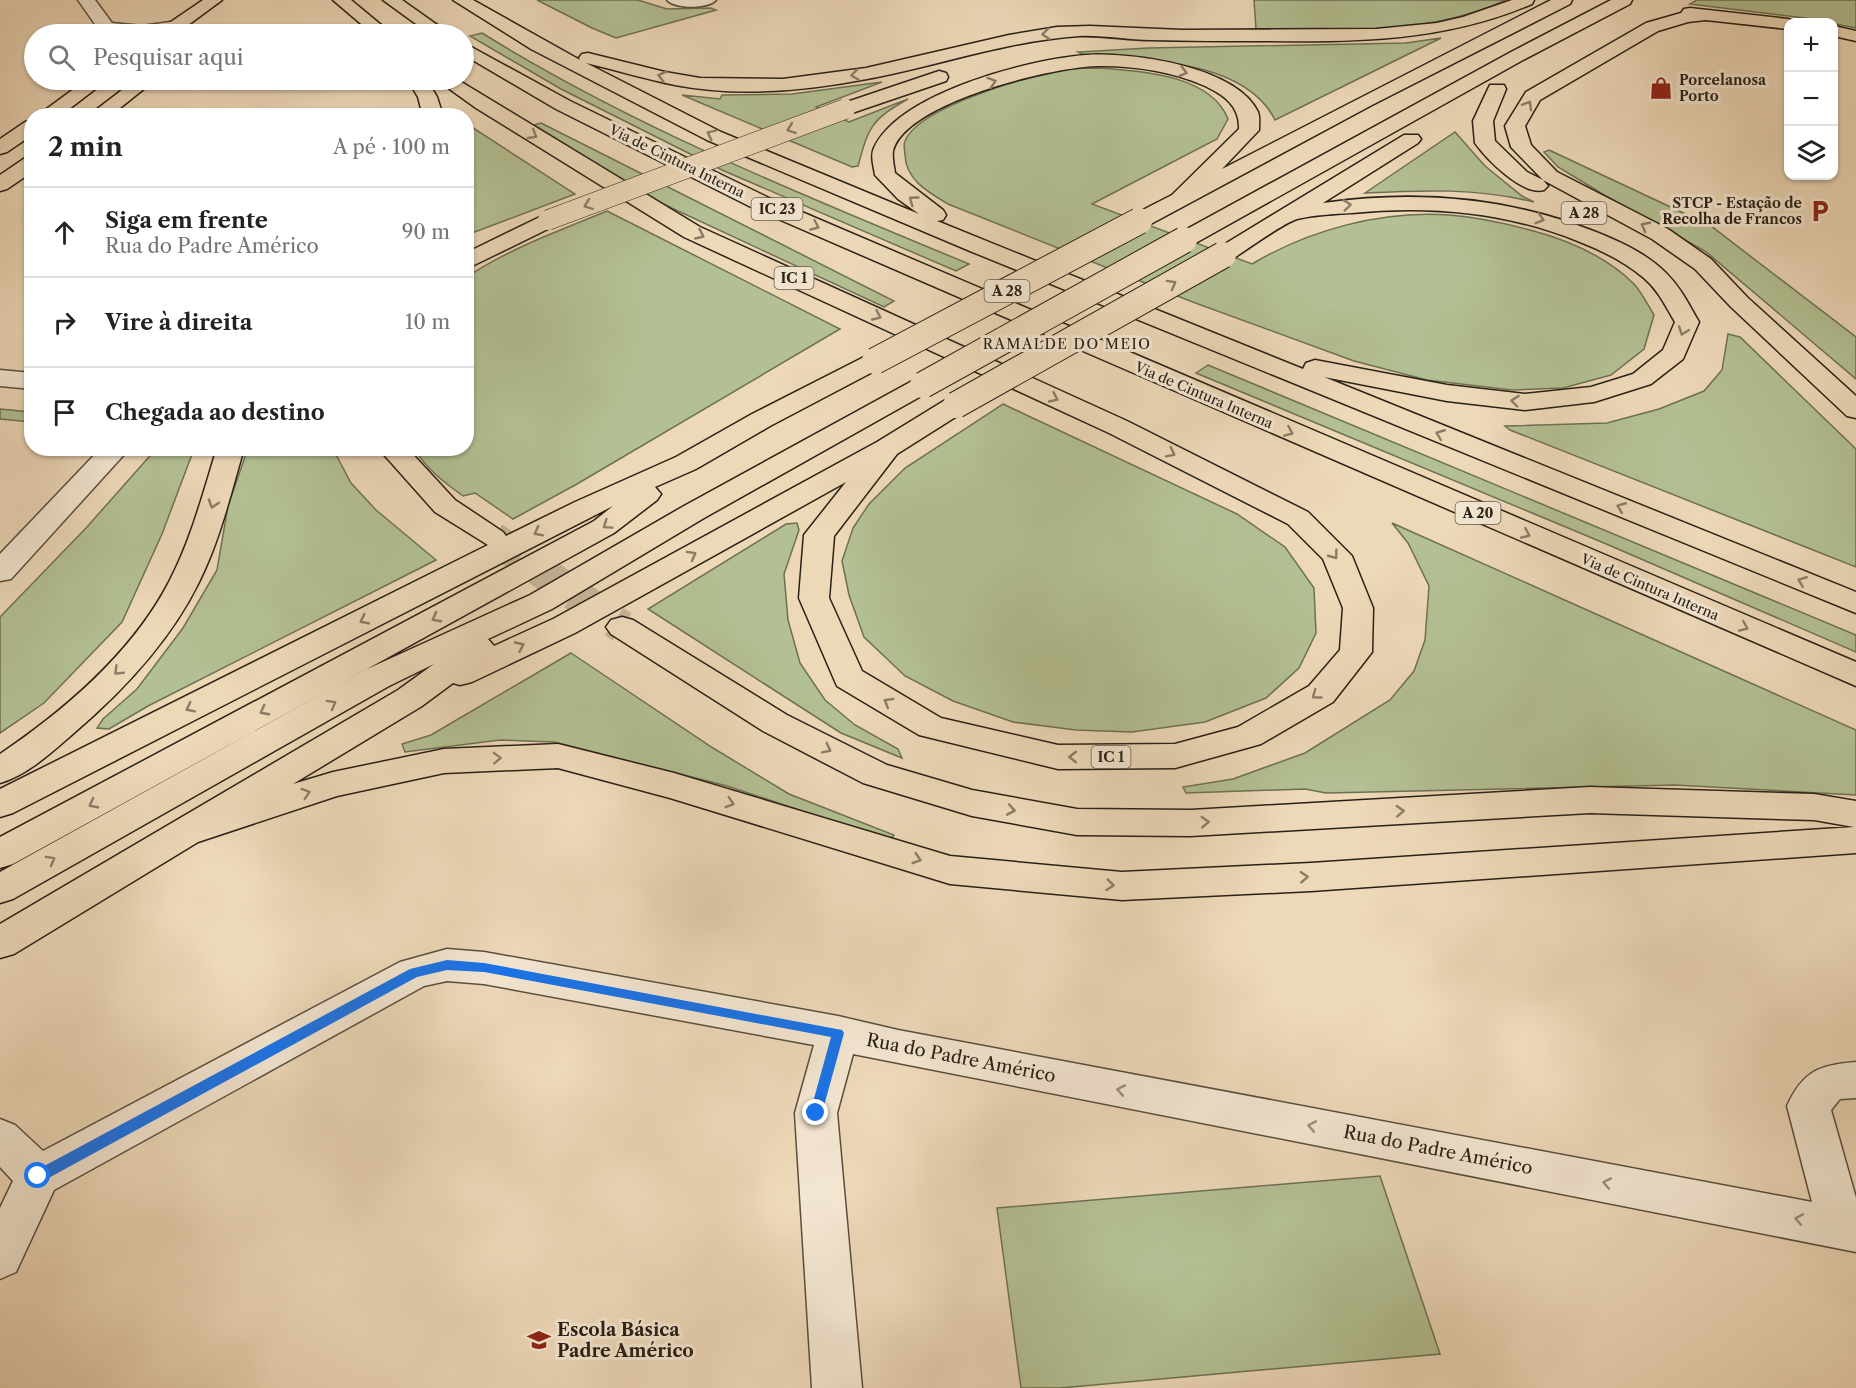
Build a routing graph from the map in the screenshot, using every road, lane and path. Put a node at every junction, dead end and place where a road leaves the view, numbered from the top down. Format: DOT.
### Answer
graph roads {
  1 [pos="86,0"];
  2 [pos="214,0"];
  3 [pos="232,0"];
  4 [pos="341,0"];
  5 [pos="391,0"];
  6 [pos="461,0"];
  7 [pos="675,0"];
  8 [pos="708,0"];
  9 [pos="1526,0"];
  10 [pos="1564,0"];
  11 [pos="1628,11"];
  12 [pos="1713,14"];
  13 [pos="1784,23"];
  14 [pos="102,24"];
  15 [pos="180,24"];
  16 [pos="209,24"];
  17 [pos="371,24"];
  18 [pos="426,24"];
  19 [pos="1838,32"];
  20 [pos="1146,35"];
  21 [pos="1856,36"];
  22 [pos="537,45"];
  23 [pos="474,54"];
  24 [pos="1537,66"];
  25 [pos="1517,78"];
  26 [pos="1497,89"];
  27 [pos="84,90"];
  28 [pos="132,90"];
  29 [pos="425,90"];
  30 [pos="461,90"];
  31 [pos="1469,105"];
  32 [pos="58,108"];
  33 [pos="108,108"];
  34 [pos="432,108"];
  35 [pos="1427,129"];
  36 [pos="24,132"];
  37 [pos="0,148"];
  38 [pos="24,168"];
  39 [pos="0,185"];
  40 [pos="1180,199"];
  41 [pos="1289,214"];
  42 [pos="978,246"];
  43 [pos="474,258"];
  44 [pos="1739,302"];
  45 [pos="1100,351"];
  46 [pos="1245,355"];
  47 [pos="0,378"];
  48 [pos="24,380"];
  49 [pos="1856,410"];
  50 [pos="887,448"];
  51 [pos="109,456"];
  52 [pos="228,456"];
  53 [pos="398,456"];
  54 [pos="686,463"];
  55 [pos="493,538"];
  56 [pos="0,572"];
  57 [pos="541,602"];
  58 [pos="1856,603"];
  59 [pos="622,627"];
  60 [pos="1856,675"];
  61 [pos="410,698"];
  62 [pos="0,771"];
  63 [pos="0,804"];
  64 [pos="1856,814"];
  65 [pos="190,831"];
  66 [pos="1856,840"];
  67 [pos="0,854"];
  68 [pos="0,889"];
  69 [pos="0,944"];
  70 [pos="838,1033"];
  71 [pos="1856,1080"];
  72 [pos="0,1138"];
  73 [pos="38,1176"];
  74 [pos="1849,1229"];
  75 [pos="0,1257"];
  76 [pos="837,1388"];
  1 -- 14 [label="street"];
  2 -- 15 [label="main road"];
  3 -- 16 [label="main road"];
  4 -- 17 [label="main road"];
  5 -- 18 [label="main road"];
  6 -- 22 [label="main road"];
  7 -- 8 [label="street"];
  9 -- 20 [label="main road"];
  10 -- 40 [label="main road, A 28"];
  11 -- 12 [label="main road"];
  11 -- 24 [label="main road"];
  11 -- 57 [label="main road, A 28, bridge"];
  12 -- 13 [label="main road"];
  44 -- 12 [label="main road, one-way"];
  19 -- 21 [label="main road"];
  20 -- 22 [label="main road, one-way"];
  20 -- 43 [label="main road, one-way, bridge"];
  42 -- 22 [label="main road, one-way"];
  23 -- 45 [label="main road, Via de Cintura Interna / IC 23, one-way"];
  25 -- 26 [label="main road"];
  26 -- 31 [label="main road"];
  26 -- 44 [label="main road, A 28"];
  27 -- 32 [label="main road"];
  28 -- 33 [label="main road"];
  29 -- 34 [label="main road"];
  30 -- 50 [label="main road, IC 1, one-way"];
  35 -- 41 [label="main road"];
  36 -- 37 [label="main road"];
  38 -- 39 [label="main road"];
  42 -- 40 [label="main road, one-way"];
  40 -- 54 [label="main road, A 28, bridge"];
  41 -- 46 [label="main road, one-way"];
  50 -- 41 [label="main road, one-way, bridge"];
  42 -- 46 [label="main road"];
  44 -- 49 [label="main road, A 28"];
  45 -- 60 [label="main road, Via de Cintura Interna / A 20, one-way"];
  58 -- 46 [label="main road, one-way"];
  47 -- 48 [label="street"];
  61 -- 50 [label="main road, one-way"];
  51 -- 56 [label="street"];
  52 -- 62 [label="main road, one-way"];
  53 -- 55 [label="main road"];
  54 -- 63 [label="main road, one-way"];
  54 -- 67 [label="main road, one-way"];
  57 -- 61 [label="main road"];
  68 -- 57 [label="main road, one-way"];
  59 -- 64 [label="main road, one-way"];
  61 -- 65 [label="main road"];
  65 -- 66 [label="main road, one-way"];
  65 -- 69 [label="main road"];
  70 -- 73 [label="street, Rua do Padre Américo"];
  74 -- 70 [label="street, Rua do Padre Américo, one-way"];
  70 -- 76 [label="street"];
  71 -- 74 [label="street"];
  72 -- 73 [label="street"];
  73 -- 75 [label="street"];
}
